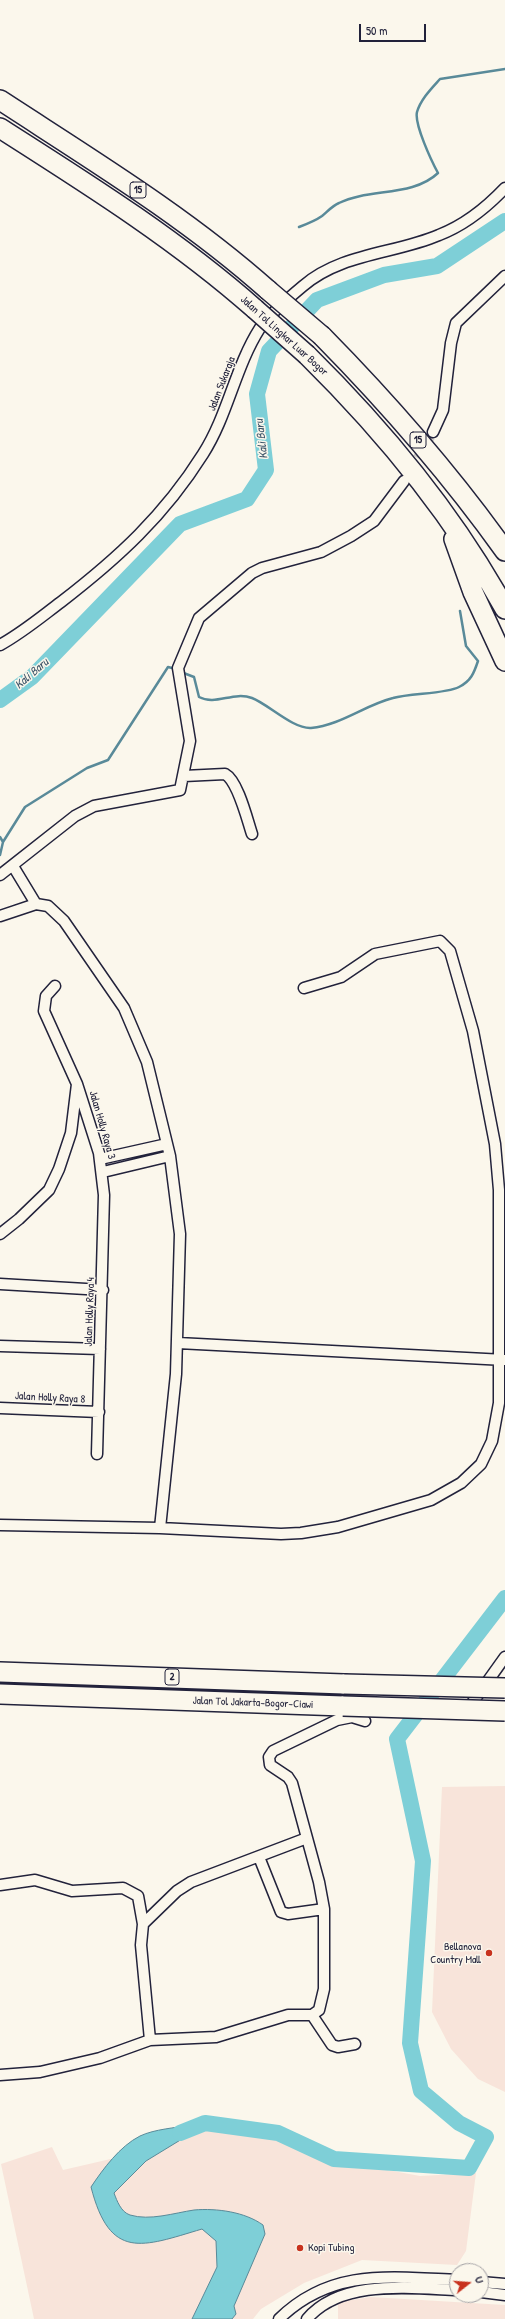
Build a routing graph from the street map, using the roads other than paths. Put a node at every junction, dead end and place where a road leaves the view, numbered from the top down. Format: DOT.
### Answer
graph roads {
  1 [pos="0,100"];
  2 [pos="0,128"];
  3 [pos="505,188"];
  4 [pos="505,276"];
  5 [pos="433,432"];
  6 [pos="404,482"];
  7 [pos="445,514"];
  8 [pos="505,551"];
  9 [pos="505,609"];
  10 [pos="0,645"];
  11 [pos="505,661"];
  12 [pos="184,776"];
  13 [pos="252,834"];
  14 [pos="6,871"];
  15 [pos="36,904"];
  16 [pos="0,916"];
  17 [pos="55,986"];
  18 [pos="304,988"];
  19 [pos="77,1084"];
  20 [pos="167,1144"];
  21 [pos="170,1156"];
  22 [pos="100,1160"];
  23 [pos="102,1172"];
  24 [pos="0,1234"];
  25 [pos="0,1284"];
  26 [pos="103,1290"];
  27 [pos="178,1343"];
  28 [pos="0,1346"];
  29 [pos="100,1349"];
  30 [pos="501,1360"];
  31 [pos="0,1408"];
  32 [pos="99,1412"];
  33 [pos="97,1454"];
  34 [pos="0,1525"];
  35 [pos="160,1528"];
  36 [pos="505,1657"];
  37 [pos="0,1672"];
  38 [pos="505,1688"];
  39 [pos="0,1694"];
  40 [pos="505,1711"];
  41 [pos="470,1716"];
  42 [pos="365,1721"];
  43 [pos="307,1838"];
  44 [pos="259,1857"];
  45 [pos="0,1886"];
  46 [pos="324,1909"];
  47 [pos="144,1924"];
  48 [pos="312,2015"];
  49 [pos="150,2040"];
  50 [pos="355,2044"];
  51 [pos="0,2075"];
  52 [pos="449,2280"];
  53 [pos="489,2283"];
  54 [pos="505,2284"];
  55 [pos="449,2290"];
  56 [pos="489,2293"];
  57 [pos="505,2294"];
  58 [pos="279,2319"];
  59 [pos="307,2319"];
  1 -- 8 [label="highway, 15, bridge"];
  2 -- 7 [label="highway, Jalan Tol Lingkar Luar Bogor / 15, bridge"];
  3 -- 10 [label="street, Jalan Sukaraja"];
  4 -- 5 [label="street"];
  6 -- 12 [label="street"];
  7 -- 9 [label="highway, Jalan Tol Lingkar Luar Bogor / 15"];
  7 -- 11 [label="highway"];
  12 -- 13 [label="street"];
  12 -- 14 [label="street"];
  14 -- 15 [label="street"];
  15 -- 16 [label="street"];
  15 -- 20 [label="street"];
  17 -- 19 [label="street, Jalan Holly Raya 3"];
  18 -- 30 [label="street"];
  19 -- 22 [label="street, Jalan Holly Raya 3"];
  19 -- 24 [label="street"];
  20 -- 21 [label="street"];
  20 -- 22 [label="street"];
  21 -- 23 [label="street"];
  21 -- 27 [label="street"];
  22 -- 23 [label="street, Jalan Holly Raya 3"];
  23 -- 26 [label="street, Jalan Holly Raya 4"];
  25 -- 26 [label="street"];
  26 -- 29 [label="street, Jalan Holly Raya 4"];
  27 -- 30 [label="street"];
  27 -- 35 [label="street"];
  28 -- 29 [label="street"];
  29 -- 32 [label="street, Jalan Holly Raya 4"];
  30 -- 35 [label="street"];
  31 -- 32 [label="street, Jalan Holly Raya 8"];
  32 -- 33 [label="street, Jalan Holly Raya 4"];
  34 -- 35 [label="street"];
  36 -- 41 [label="street"];
  37 -- 38 [label="highway, Jalan Tol Jakarta–Bogor–Ciawi / 2, bridge"];
  39 -- 40 [label="highway, Jalan Tol Jakarta–Bogor–Ciawi / 2, bridge"];
  42 -- 43 [label="street"];
  43 -- 44 [label="street"];
  43 -- 46 [label="street"];
  44 -- 46 [label="street"];
  44 -- 47 [label="street"];
  45 -- 47 [label="street"];
  46 -- 48 [label="street"];
  47 -- 49 [label="street"];
  48 -- 49 [label="street"];
  48 -- 50 [label="street"];
  49 -- 51 [label="street"];
  52 -- 58 [label="street"];
  53 -- 54 [label="street"];
  55 -- 59 [label="street"];
  56 -- 57 [label="street"];
}
